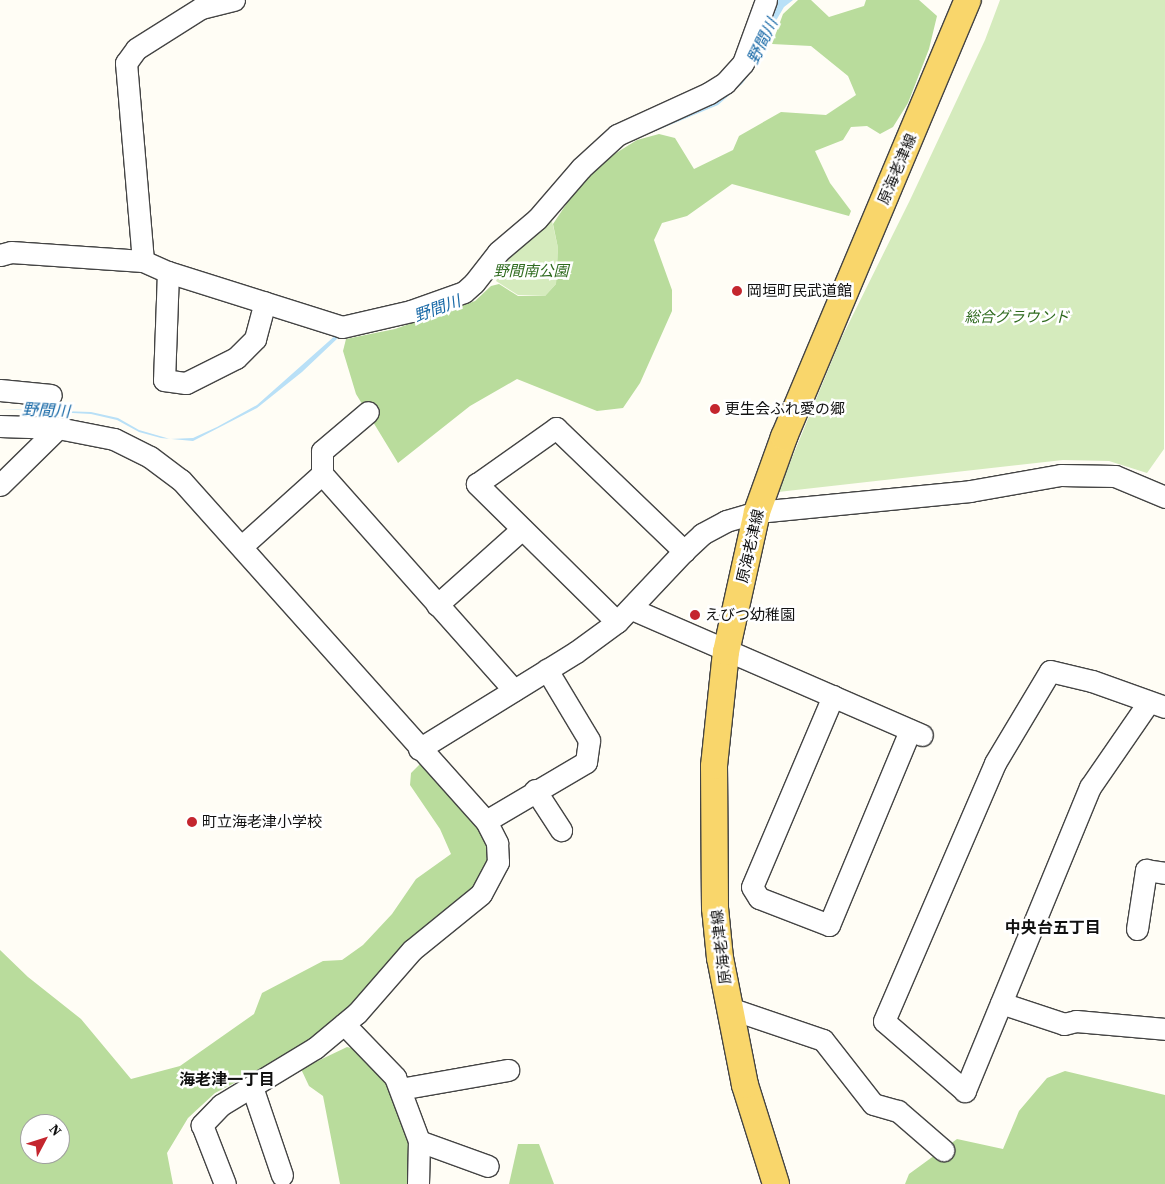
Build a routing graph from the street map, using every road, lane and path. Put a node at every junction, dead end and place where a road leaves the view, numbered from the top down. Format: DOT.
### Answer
graph roads {
  1 [pos="234,0"];
  2 [pos="766,0"];
  3 [pos="968,0"];
  4 [pos="0,255"];
  5 [pos="143,261"];
  6 [pos="168,272"];
  7 [pos="264,302"];
  8 [pos="0,390"];
  9 [pos="51,395"];
  10 [pos="368,412"];
  11 [pos="0,426"];
  12 [pos="58,428"];
  13 [pos="322,474"];
  14 [pos="0,485"];
  15 [pos="1165,497"];
  16 [pos="757,512"];
  17 [pos="522,529"];
  18 [pos="242,546"];
  19 [pos="684,551"];
  20 [pos="437,605"];
  21 [pos="625,616"];
  22 [pos="726,652"];
  23 [pos="547,670"];
  24 [pos="514,690"];
  25 [pos="833,696"];
  26 [pos="1156,705"];
  27 [pos="419,749"];
  28 [pos="535,790"];
  29 [pos="486,821"];
  30 [pos="561,830"];
  31 [pos="1165,873"];
  32 [pos="1136,929"];
  33 [pos="1001,1003"];
  34 [pos="729,1008"];
  35 [pos="344,1024"];
  36 [pos="1165,1030"];
  37 [pos="508,1070"];
  38 [pos="252,1087"];
  39 [pos="400,1089"];
  40 [pos="419,1141"];
  41 [pos="943,1150"];
  42 [pos="488,1166"];
  43 [pos="282,1175"];
  44 [pos="225,1184"];
  45 [pos="418,1184"];
  46 [pos="776,1184"];
  1 -- 5 [label="street"];
  2 -- 7 [label="street"];
  3 -- 16 [label="main road, 原海老津線"];
  4 -- 5 [label="street"];
  5 -- 6 [label="street"];
  6 -- 7 [label="street"];
  6 -- 7 [label="street"];
  8 -- 9 [label="street"];
  10 -- 13 [label="street"];
  11 -- 12 [label="street"];
  12 -- 14 [label="street"];
  12 -- 18 [label="street"];
  13 -- 18 [label="street"];
  13 -- 20 [label="street"];
  15 -- 16 [label="street"];
  16 -- 19 [label="street"];
  16 -- 22 [label="main road, 原海老津線"];
  17 -- 19 [label="street"];
  17 -- 20 [label="street"];
  17 -- 21 [label="street"];
  18 -- 27 [label="street"];
  19 -- 21 [label="street"];
  20 -- 24 [label="street"];
  21 -- 22 [label="street"];
  21 -- 23 [label="street"];
  22 -- 25 [label="street"];
  22 -- 34 [label="main road, 原海老津線"];
  23 -- 24 [label="street"];
  23 -- 28 [label="street"];
  24 -- 27 [label="street"];
  25 -- 25 [label="street"];
  26 -- 33 [label="street"];
  26 -- 33 [label="street"];
  27 -- 29 [label="street"];
  28 -- 29 [label="street"];
  28 -- 30 [label="street"];
  29 -- 35 [label="street"];
  31 -- 32 [label="street"];
  33 -- 36 [label="street"];
  34 -- 41 [label="street"];
  34 -- 46 [label="main road, 原海老津線"];
  35 -- 38 [label="street"];
  35 -- 39 [label="street"];
  37 -- 39 [label="street"];
  38 -- 43 [label="street"];
  38 -- 44 [label="street"];
  39 -- 40 [label="street"];
  40 -- 42 [label="street"];
  40 -- 45 [label="street"];
}
